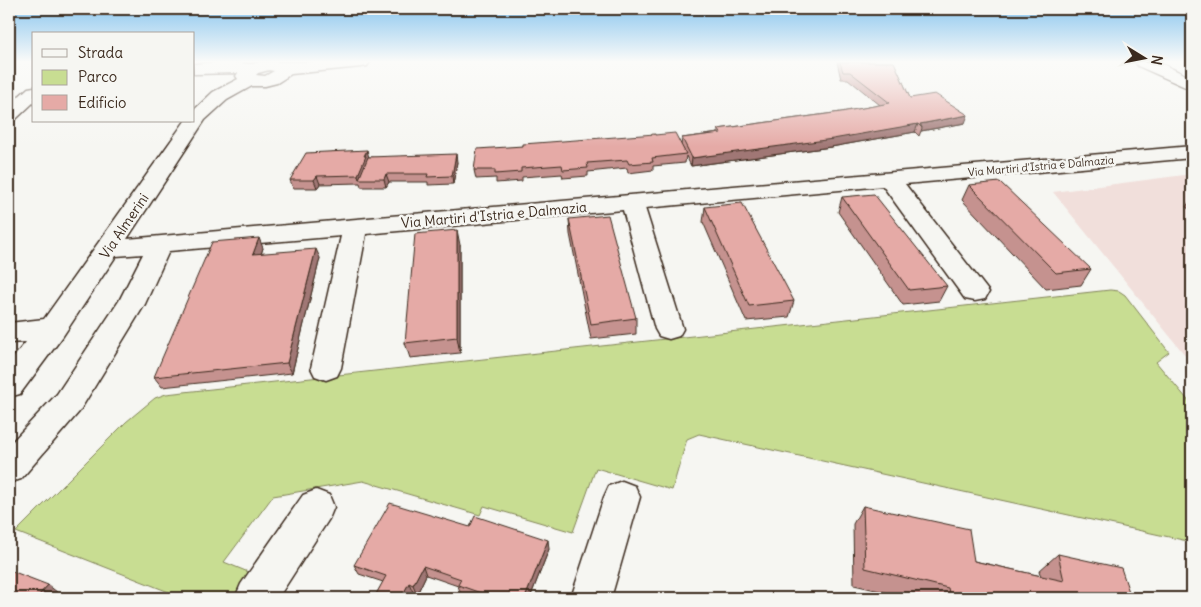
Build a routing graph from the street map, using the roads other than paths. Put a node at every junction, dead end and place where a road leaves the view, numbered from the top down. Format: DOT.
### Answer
graph roads {
  1 [pos="228,90"];
  2 [pos="32,94"];
  3 [pos="9,115"];
  4 [pos="195,120"];
  5 [pos="194,122"];
  6 [pos="1192,152"];
  7 [pos="889,179"];
  8 [pos="632,202"];
  9 [pos="355,227"];
  10 [pos="160,244"];
  11 [pos="108,249"];
  12 [pos="975,292"];
  13 [pos="53,329"];
  14 [pos="669,329"];
  15 [pos="9,333"];
  16 [pos="326,368"];
  17 [pos="9,385"];
  18 [pos="9,468"];
  19 [pos="622,497"];
  20 [pos="316,507"];
  21 [pos="255,598"];
  22 [pos="591,598"];
  1 -- 4 [label="street, Via Almerini"];
  2 -- 3 [label="street"];
  5 -- 11 [label="street, Via Almerini"];
  6 -- 7 [label="street, Via Martiri d'Istria e Dalmazia"];
  7 -- 8 [label="street, Via Martiri d'Istria e Dalmazia"];
  7 -- 12 [label="street"];
  8 -- 9 [label="street, Via Martiri d'Istria e Dalmazia"];
  8 -- 14 [label="street"];
  9 -- 10 [label="street, Via Martiri d'Istria e Dalmazia"];
  9 -- 16 [label="street"];
  10 -- 11 [label="street, Via Martiri d'Istria e Dalmazia"];
  10 -- 18 [label="street"];
  11 -- 13 [label="street, Via Almerini"];
  13 -- 15 [label="street"];
  13 -- 17 [label="street, Via Almerini"];
  19 -- 22 [label="street"];
  20 -- 21 [label="street"];
}
